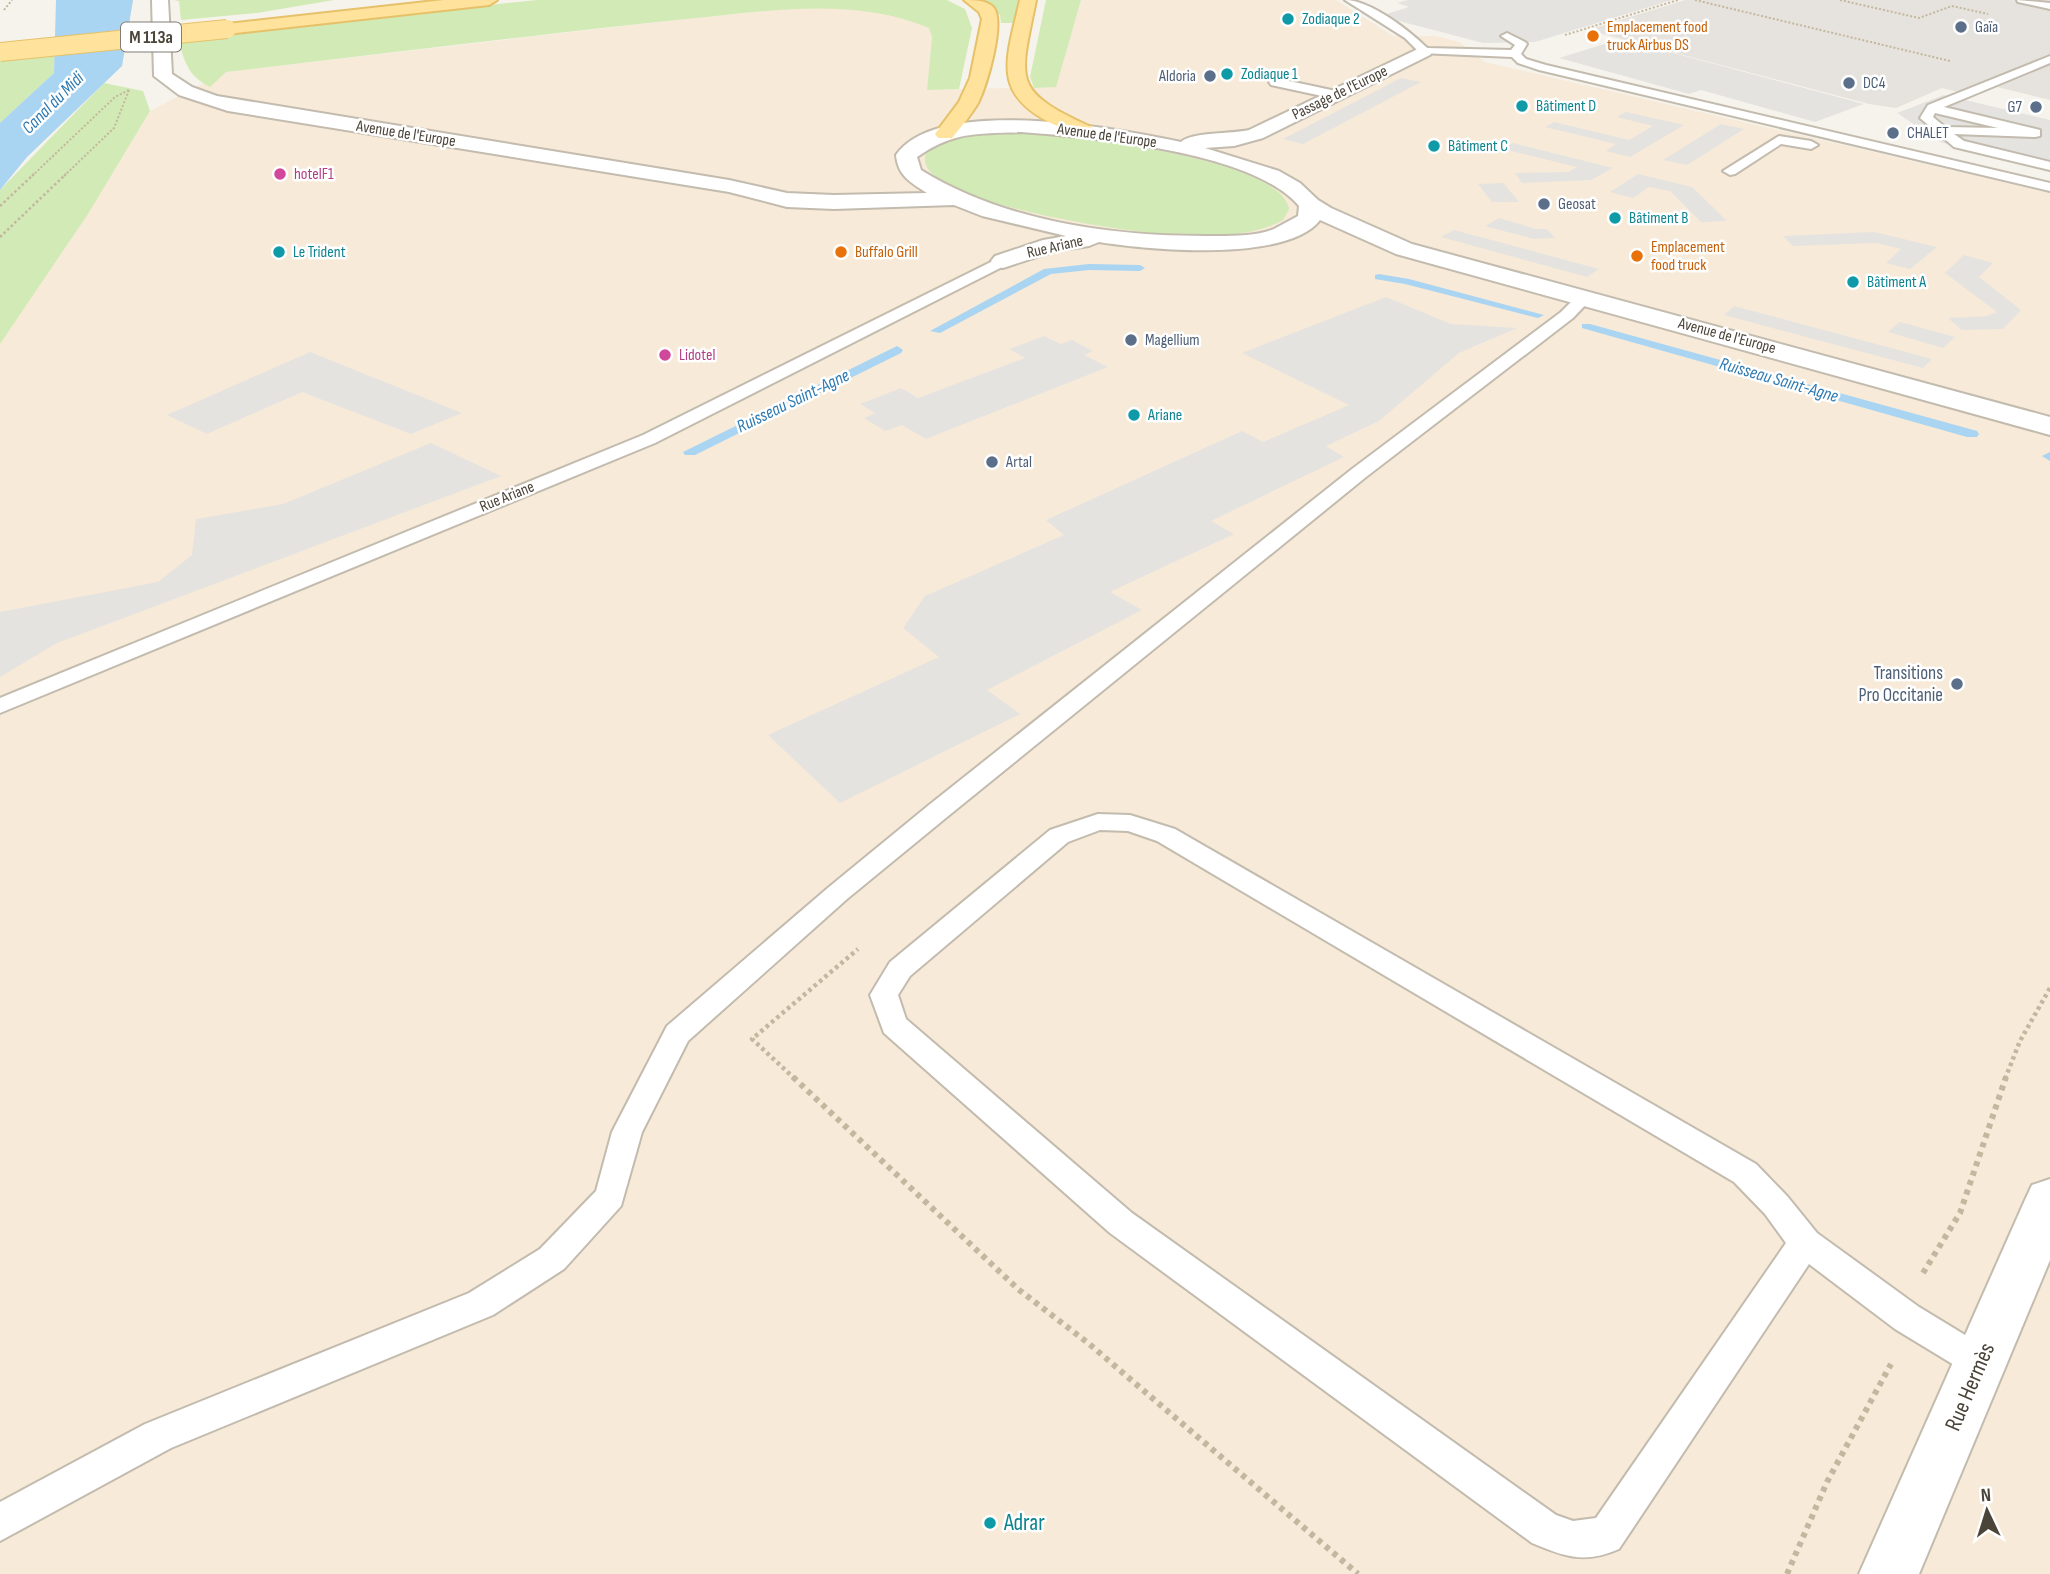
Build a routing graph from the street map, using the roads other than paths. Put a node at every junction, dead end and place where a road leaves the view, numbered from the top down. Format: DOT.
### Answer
graph roads {
  1 [pos="160,0"];
  2 [pos="435,0"];
  3 [pos="441,0"];
  4 [pos="489,0"];
  5 [pos="972,0"];
  6 [pos="1028,0"];
  7 [pos="1350,0"];
  8 [pos="2022,0"];
  9 [pos="399,5"];
  10 [pos="2050,6"];
  11 [pos="225,27"];
  12 [pos="1507,36"];
  13 [pos="0,49"];
  14 [pos="1518,49"];
  15 [pos="1424,51"];
  16 [pos="2050,59"];
  17 [pos="1275,82"];
  18 [pos="1336,95"];
  19 [pos="1932,107"];
  20 [pos="1941,130"];
  21 [pos="1084,131"];
  22 [pos="2035,133"];
  23 [pos="945,134"];
  24 [pos="1256,134"];
  25 [pos="2050,135"];
  26 [pos="1168,145"];
  27 [pos="907,165"];
  28 [pos="2050,166"];
  29 [pos="1254,169"];
  30 [pos="1730,171"];
  31 [pos="729,186"];
  32 [pos="2050,187"];
  33 [pos="956,199"];
  34 [pos="2050,201"];
  35 [pos="1310,205"];
  36 [pos="995,211"];
  37 [pos="1108,236"];
  38 [pos="1254,240"];
  39 [pos="1316,244"];
  40 [pos="1341,245"];
  41 [pos="1404,248"];
  42 [pos="1003,261"];
  43 [pos="1584,298"];
  44 [pos="2050,426"];
  45 [pos="0,706"];
  46 [pos="2050,1200"];
  47 [pos="1805,1243"];
  48 [pos="1980,1363"];
  49 [pos="0,1522"];
  50 [pos="1889,1574"];
  1 -- 31 [label="street, Avenue de l'Europe"];
  2 -- 9 [label="main road"];
  3 -- 9 [label="main road, M 113a"];
  4 -- 11 [label="main road, M 113a"];
  5 -- 23 [label="main road"];
  6 -- 21 [label="main road"];
  7 -- 15 [label="lane"];
  8 -- 10 [label="lane"];
  9 -- 11 [label="main road, M 113a"];
  11 -- 13 [label="main road, M 113a, bridge"];
  12 -- 14 [label="lane"];
  14 -- 15 [label="lane"];
  14 -- 32 [label="lane"];
  15 -- 18 [label="street, Passage de l'Europe"];
  16 -- 19 [label="lane"];
  17 -- 18 [label="lane"];
  18 -- 24 [label="street, Passage de l'Europe"];
  19 -- 20 [label="lane"];
  19 -- 22 [label="lane"];
  20 -- 22 [label="lane"];
  20 -- 28 [label="lane"];
  21 -- 23 [label="street, Avenue de l'Europe"];
  21 -- 26 [label="street, Avenue de l'Europe"];
  22 -- 25 [label="lane"];
  23 -- 27 [label="street, Avenue de l'Europe"];
  24 -- 26 [label="street, Passage de l'Europe"];
  24 -- 29 [label="street"];
  26 -- 29 [label="street, Avenue de l'Europe"];
  27 -- 31 [label="street, Avenue de l'Europe"];
  27 -- 33 [label="street, Avenue de l'Europe"];
  29 -- 35 [label="street, Avenue de l'Europe"];
  30 -- 34 [label="lane"];
  31 -- 33 [label="street, Avenue de l'Europe"];
  33 -- 36 [label="street, Avenue de l'Europe"];
  35 -- 38 [label="street, Avenue de l'Europe"];
  35 -- 41 [label="street, Avenue de l'Europe"];
  36 -- 37 [label="street, Avenue de l'Europe"];
  36 -- 42 [label="street, Rue Ariane"];
  37 -- 38 [label="street, Avenue de l'Europe"];
  37 -- 42 [label="street, Rue Ariane"];
  38 -- 39 [label="street, Avenue de l'Europe"];
  40 -- 41 [label="street, Avenue de l'Europe"];
  41 -- 43 [label="street, Avenue de l'Europe"];
  42 -- 45 [label="lane, Rue Ariane"];
  43 -- 44 [label="street, Avenue de l'Europe"];
  43 -- 49 [label="lane"];
  46 -- 48 [label="street, Rue Hermès"];
  47 -- 47 [label="lane"];
  47 -- 48 [label="lane"];
  48 -- 50 [label="street, Rue Hermès"];
}
